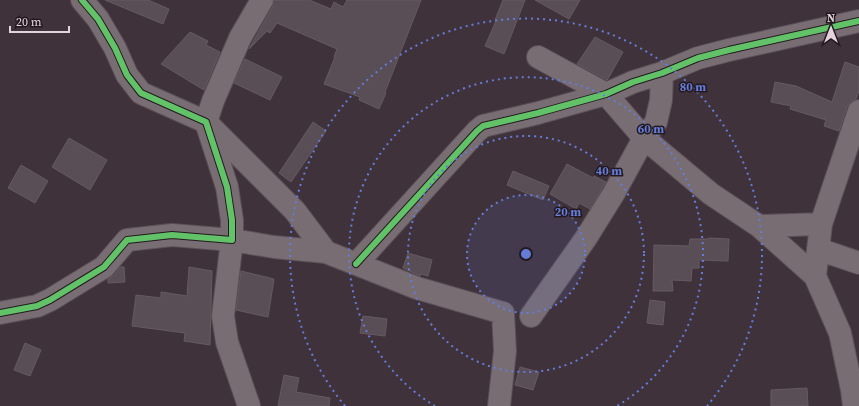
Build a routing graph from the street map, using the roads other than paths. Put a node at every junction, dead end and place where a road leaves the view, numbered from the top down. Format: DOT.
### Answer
graph roads {
  1 [pos="82,0"];
  2 [pos="262,0"];
  3 [pos="859,20"];
  4 [pos="538,57"];
  5 [pos="662,73"];
  6 [pos="606,94"];
  7 [pos="859,111"];
  8 [pos="206,122"];
  9 [pos="644,138"];
  10 [pos="821,224"];
  11 [pos="759,226"];
  12 [pos="232,240"];
  13 [pos="818,249"];
  14 [pos="326,252"];
  15 [pos="859,263"];
  16 [pos="356,264"];
  17 [pos="815,276"];
  18 [pos="0,313"];
  19 [pos="503,313"];
  20 [pos="532,316"];
  21 [pos="505,351"];
  22 [pos="249,406"];
  23 [pos="499,406"];
  24 [pos="854,406"];
  1 -- 8 [label="street"];
  2 -- 8 [label="street"];
  3 -- 5 [label="street"];
  4 -- 6 [label="street"];
  5 -- 6 [label="street"];
  5 -- 9 [label="street"];
  6 -- 9 [label="street"];
  6 -- 16 [label="street"];
  7 -- 10 [label="street"];
  8 -- 12 [label="street"];
  8 -- 14 [label="street"];
  9 -- 11 [label="street"];
  9 -- 20 [label="street"];
  10 -- 11 [label="street"];
  10 -- 13 [label="street"];
  11 -- 17 [label="street"];
  12 -- 14 [label="street"];
  12 -- 18 [label="street"];
  12 -- 22 [label="street"];
  13 -- 15 [label="street"];
  13 -- 17 [label="street"];
  14 -- 16 [label="street"];
  16 -- 19 [label="street"];
  17 -- 24 [label="street"];
  19 -- 20 [label="street"];
  19 -- 21 [label="street"];
  20 -- 21 [label="street"];
  21 -- 23 [label="street"];
}
